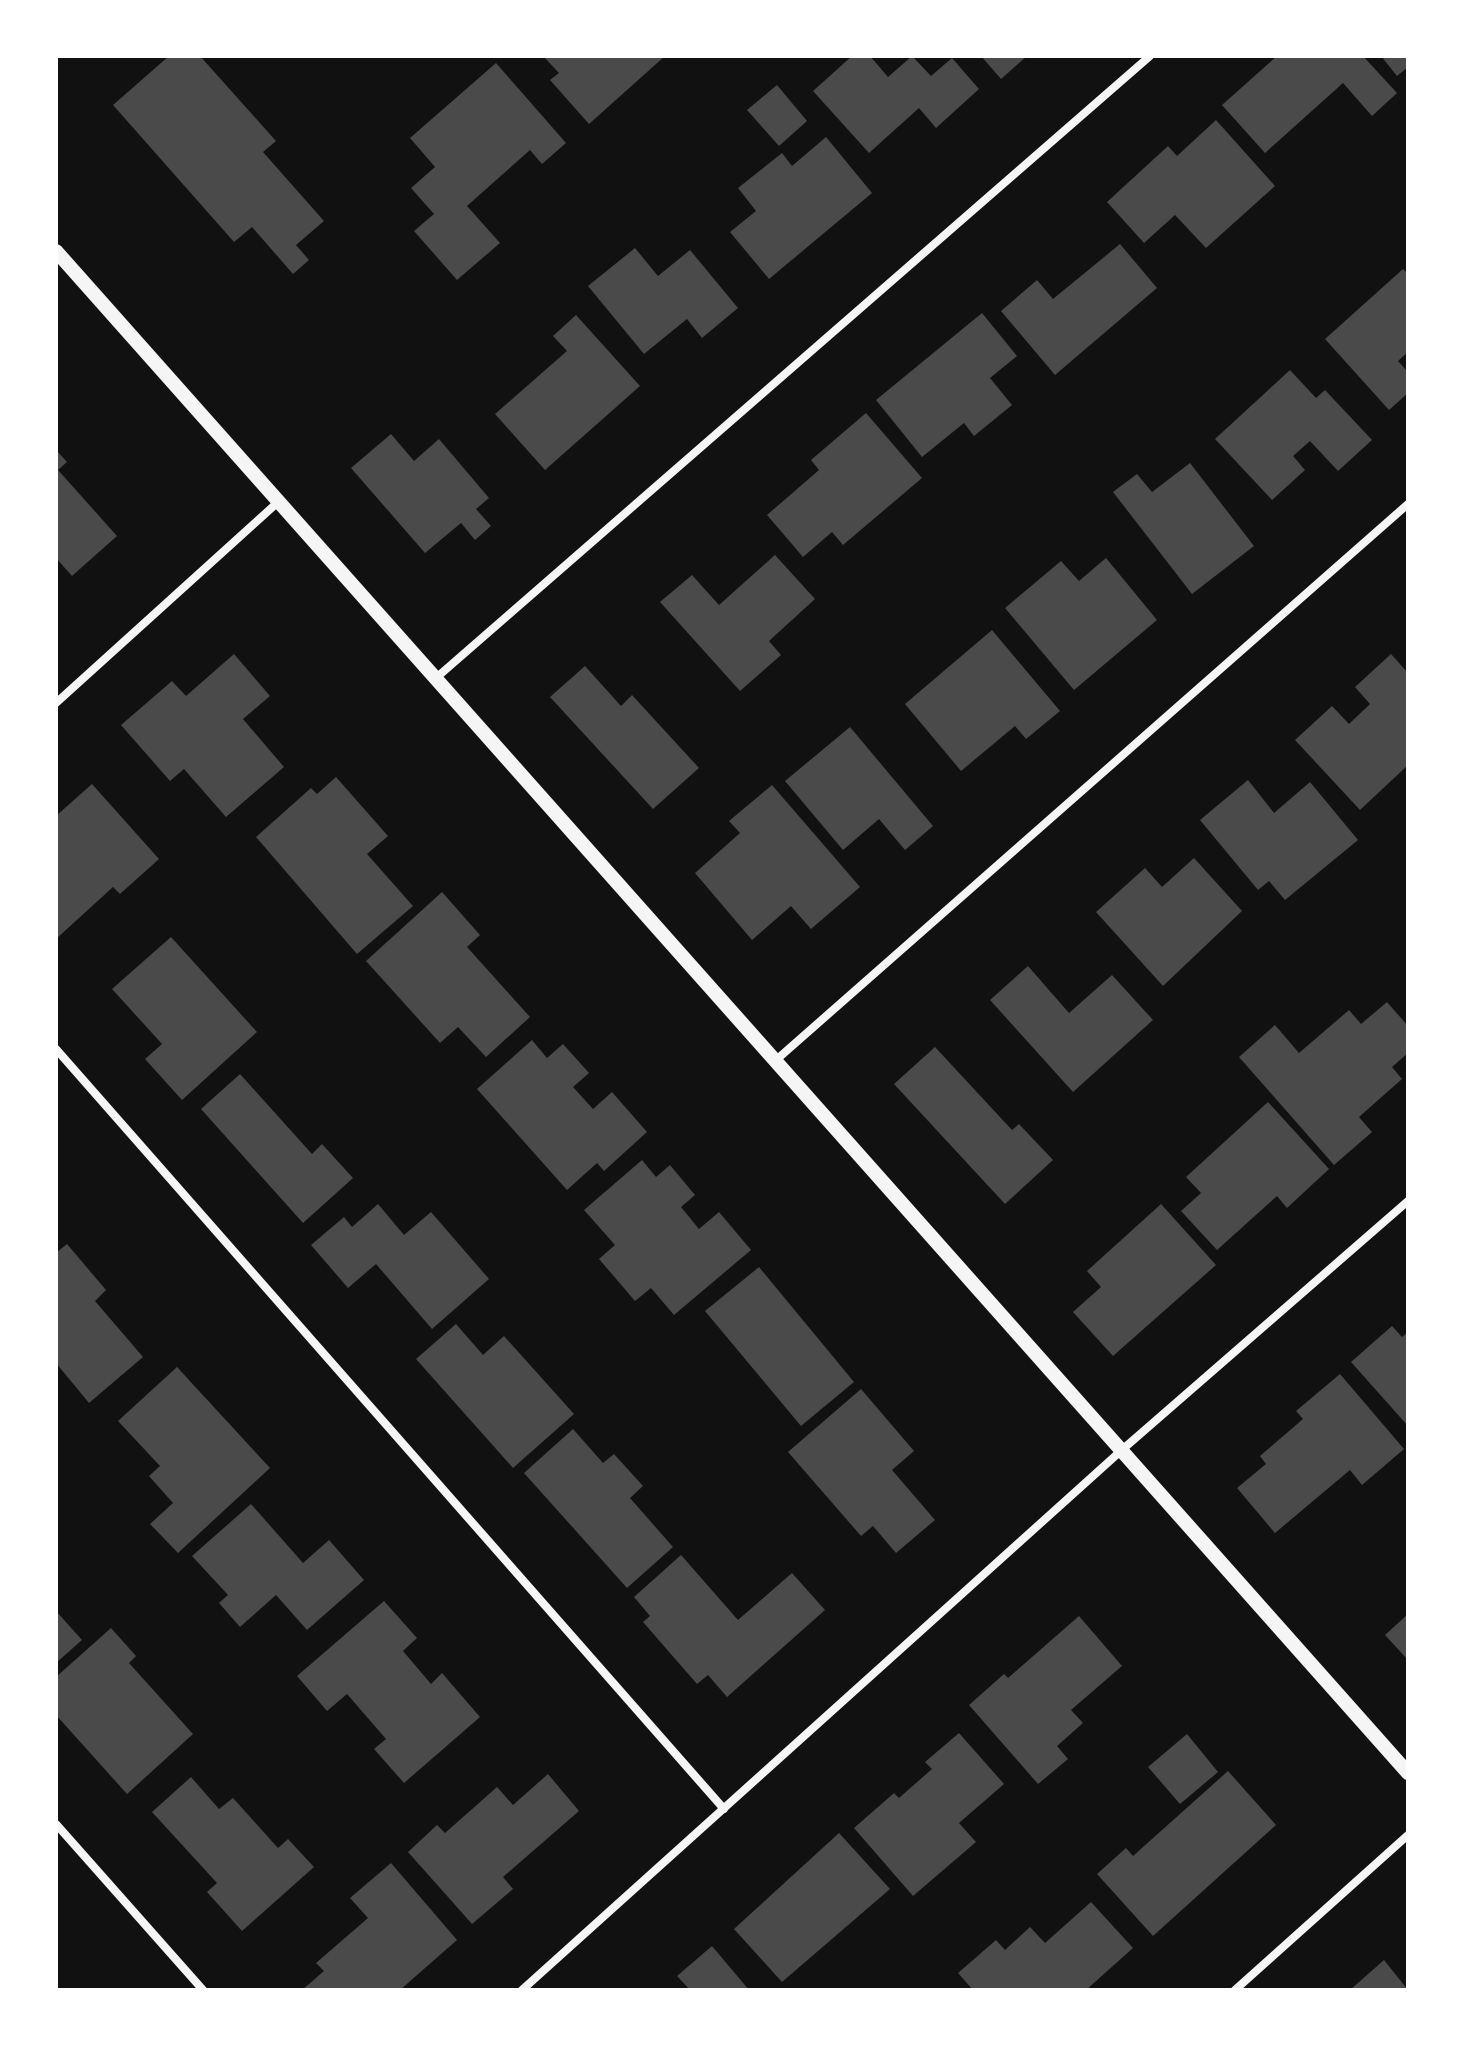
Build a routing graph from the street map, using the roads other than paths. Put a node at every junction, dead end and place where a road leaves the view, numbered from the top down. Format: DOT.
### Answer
graph roads {
  1 [pos="1150,56"];
  2 [pos="56,251"];
  3 [pos="277,503"];
  4 [pos="1408,504"];
  5 [pos="436,678"];
  6 [pos="56,703"];
  7 [pos="56,1049"];
  8 [pos="774,1061"];
  9 [pos="1408,1201"];
  10 [pos="1123,1449"];
  11 [pos="1408,1773"];
  12 [pos="724,1809"];
  13 [pos="56,1824"];
  14 [pos="1408,1835"];
  15 [pos="203,1990"];
  16 [pos="522,1990"];
  17 [pos="1235,1990"];
  1 -- 5 [label="street"];
  2 -- 3 [label="street"];
  3 -- 5 [label="street"];
  3 -- 6 [label="street"];
  4 -- 8 [label="street"];
  5 -- 8 [label="street"];
  7 -- 12 [label="street"];
  8 -- 10 [label="street"];
  9 -- 10 [label="street"];
  10 -- 11 [label="street"];
  10 -- 12 [label="street"];
  12 -- 16 [label="street"];
  13 -- 15 [label="street"];
  14 -- 17 [label="street"];
}
